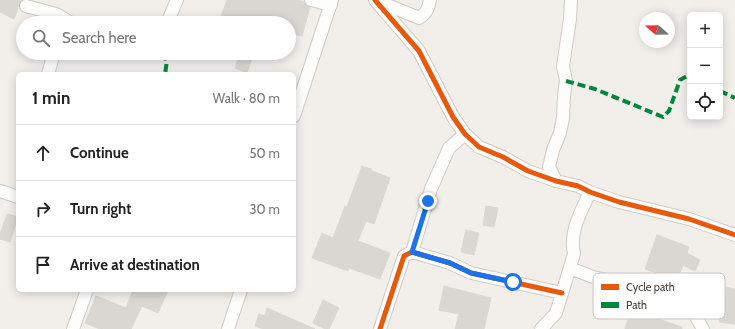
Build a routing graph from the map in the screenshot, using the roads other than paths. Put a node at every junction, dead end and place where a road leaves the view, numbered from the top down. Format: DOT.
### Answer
graph roads {
  1 [pos="311,0"];
  2 [pos="430,0"];
  3 [pos="572,0"];
  4 [pos="176,1"];
  5 [pos="376,1"];
  6 [pos="332,3"];
  7 [pos="26,6"];
  8 [pos="59,16"];
  9 [pos="170,16"];
  10 [pos="52,60"];
  11 [pos="49,72"];
  12 [pos="296,110"];
  13 [pos="465,134"];
  14 [pos="556,181"];
  15 [pos="0,191"];
  16 [pos="590,192"];
  17 [pos="16,196"];
  18 [pos="735,235"];
  19 [pos="412,252"];
  20 [pos="570,268"];
  21 [pos="593,277"];
  22 [pos="86,292"];
  23 [pos="240,292"];
  24 [pos="562,293"];
  25 [pos="698,319"];
  26 [pos="73,329"];
  27 [pos="228,329"];
  28 [pos="380,329"];
  29 [pos="541,329"];
  30 [pos="704,329"];
  1 -- 6 [label="street"];
  2 -- 5 [label="street"];
  3 -- 14 [label="street"];
  4 -- 9 [label="street"];
  5 -- 13 [label="street"];
  6 -- 12 [label="street"];
  7 -- 8 [label="street"];
  10 -- 11 [label="street"];
  13 -- 14 [label="street"];
  13 -- 19 [label="street"];
  14 -- 16 [label="street"];
  15 -- 17 [label="street"];
  16 -- 18 [label="street"];
  16 -- 20 [label="street"];
  19 -- 24 [label="street"];
  19 -- 28 [label="street"];
  20 -- 21 [label="street"];
  20 -- 24 [label="street"];
  22 -- 26 [label="street"];
  23 -- 27 [label="street"];
  24 -- 29 [label="street"];
  25 -- 30 [label="street"];
}
